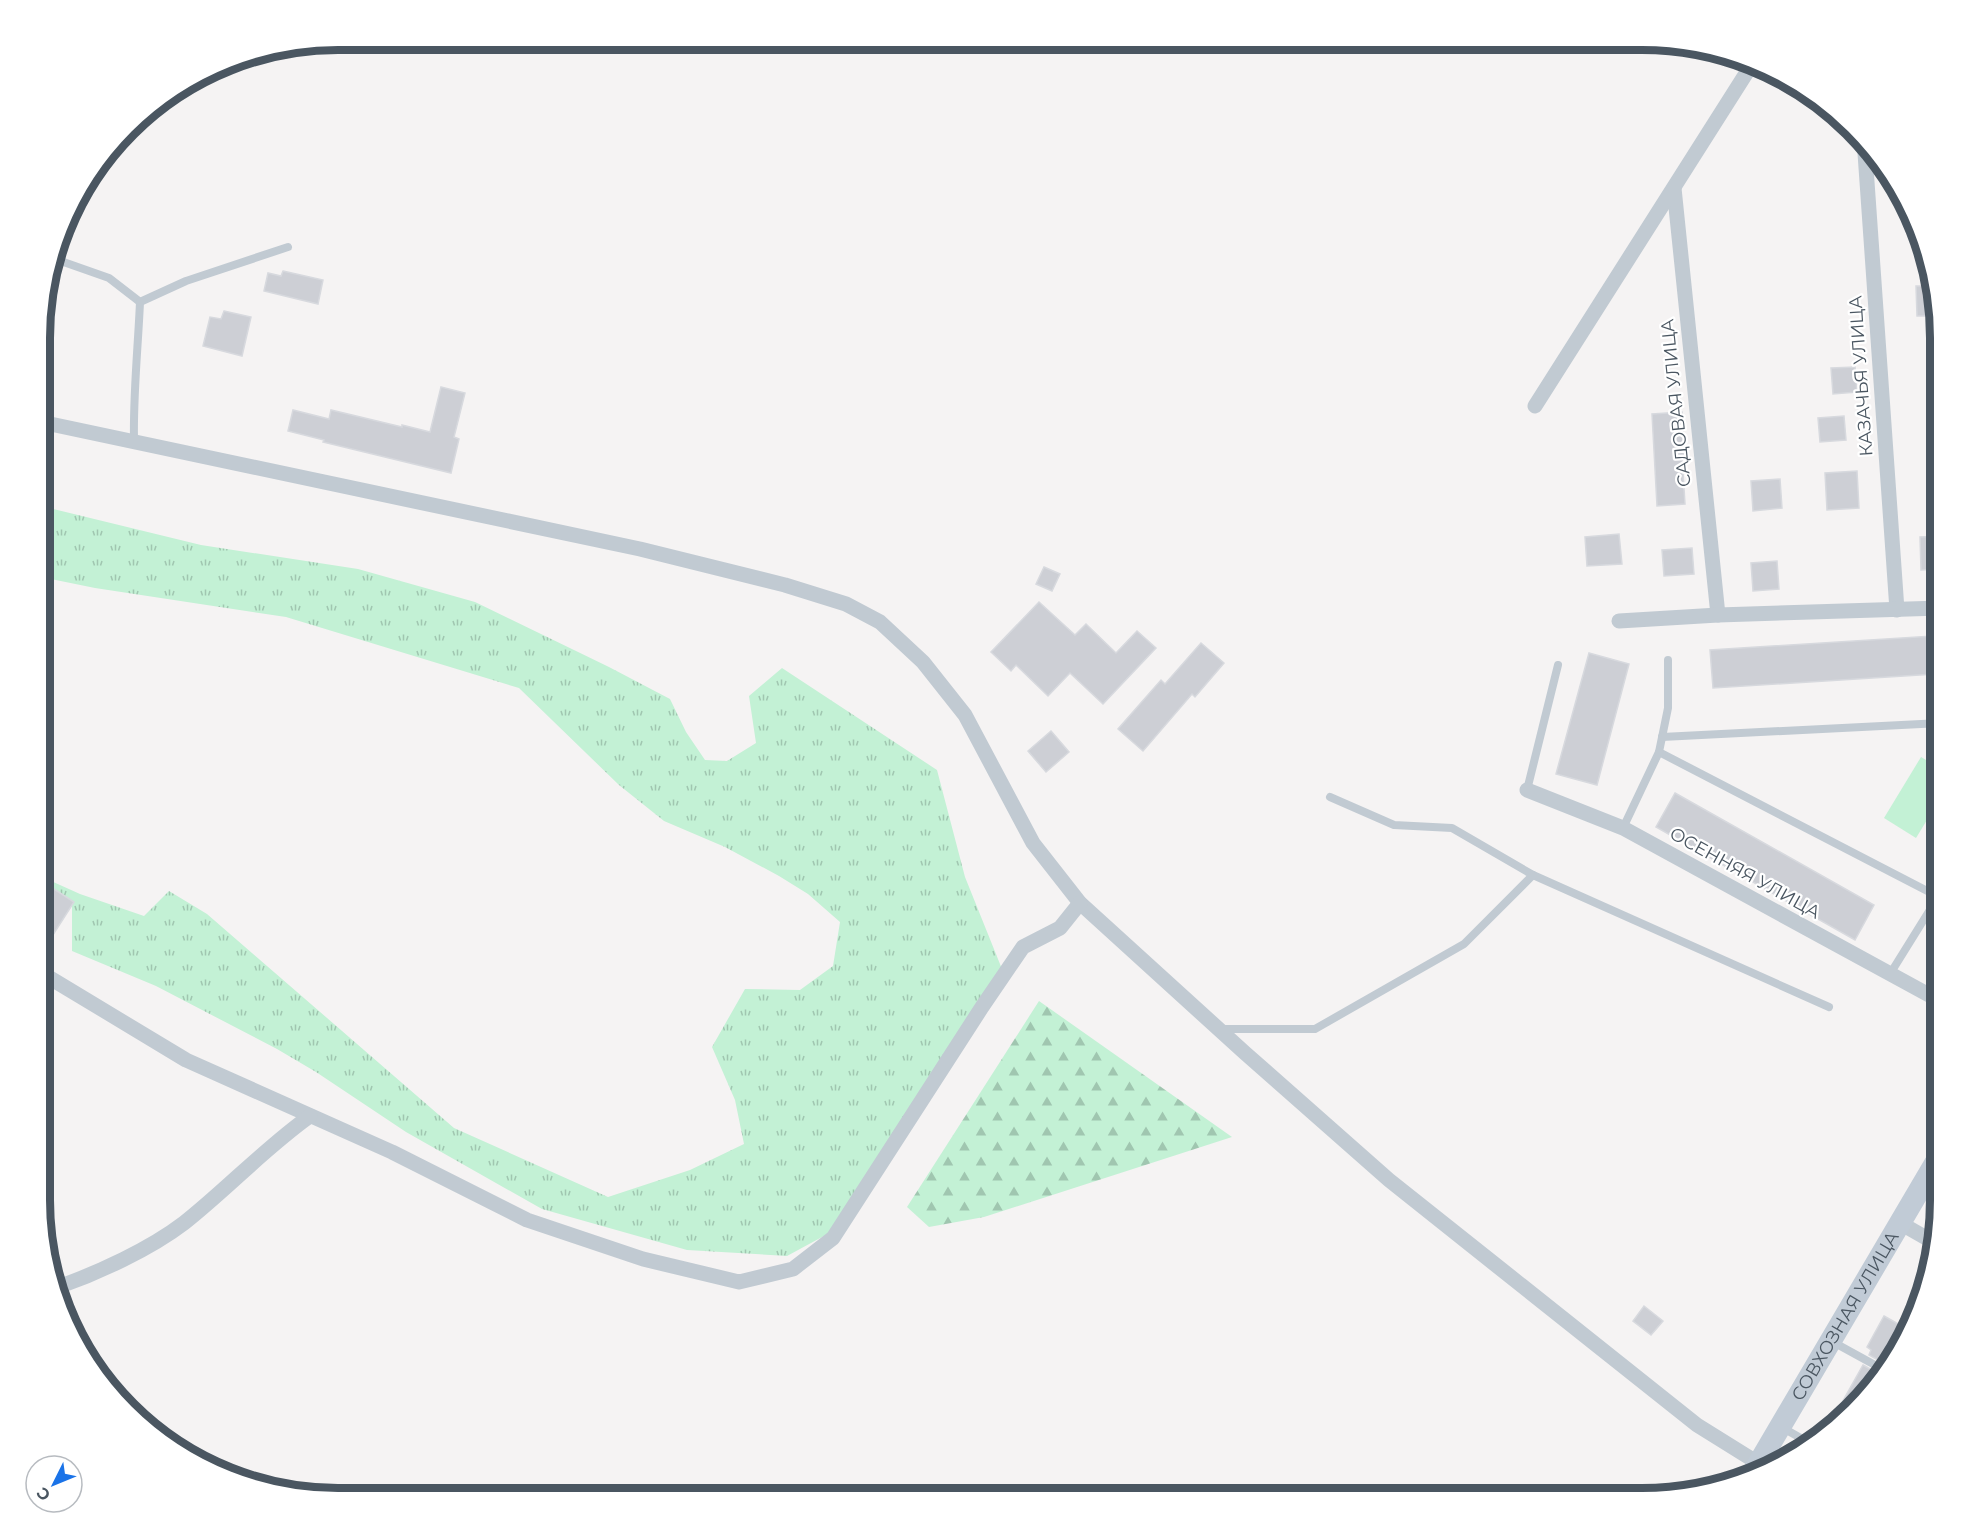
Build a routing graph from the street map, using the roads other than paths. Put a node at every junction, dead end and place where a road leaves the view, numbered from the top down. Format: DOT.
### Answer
graph roads {
  1 [pos="1749,70"];
  2 [pos="1865,155"];
  3 [pos="1674,188"];
  4 [pos="288,248"];
  5 [pos="60,261"];
  6 [pos="140,302"];
  7 [pos="1535,406"];
  8 [pos="50,424"];
  9 [pos="134,441"];
  10 [pos="1930,608"];
  11 [pos="1897,610"];
  12 [pos="1718,615"];
  13 [pos="1619,621"];
  14 [pos="1668,660"];
  15 [pos="1558,665"];
  16 [pos="1930,724"];
  17 [pos="1662,737"];
  18 [pos="1659,752"];
  19 [pos="1527,790"];
  20 [pos="1330,797"];
  21 [pos="1623,828"];
  22 [pos="1533,875"];
  23 [pos="1930,889"];
  24 [pos="1080,903"];
  25 [pos="1930,909"];
  26 [pos="1890,974"];
  27 [pos="50,978"];
  28 [pos="1930,995"];
  29 [pos="1829,1006"];
  30 [pos="1218,1029"];
  31 [pos="310,1116"];
  32 [pos="1930,1172"];
  33 [pos="1900,1223"];
  34 [pos="1928,1239"];
  35 [pos="62,1285"];
  36 [pos="1830,1340"];
  37 [pos="1878,1367"];
  38 [pos="1780,1426"];
  39 [pos="1804,1440"];
  40 [pos="1757,1465"];
  41 [pos="1751,1468"];
  1 -- 3 [label="street"];
  2 -- 11 [label="street, КАЗАЧЬЯ УЛИЦА"];
  3 -- 7 [label="street"];
  3 -- 12 [label="street, САДОВАЯ УЛИЦА"];
  4 -- 6 [label="lane"];
  5 -- 6 [label="lane"];
  6 -- 9 [label="lane"];
  8 -- 9 [label="street"];
  9 -- 24 [label="street"];
  10 -- 11 [label="street"];
  11 -- 12 [label="street"];
  12 -- 13 [label="street"];
  14 -- 17 [label="lane"];
  15 -- 19 [label="lane"];
  16 -- 17 [label="lane"];
  17 -- 18 [label="lane"];
  18 -- 21 [label="lane"];
  18 -- 23 [label="lane"];
  19 -- 21 [label="street, ОСЕННЯЯ УЛИЦА"];
  20 -- 22 [label="lane"];
  21 -- 26 [label="street, ОСЕННЯЯ УЛИЦА"];
  22 -- 29 [label="lane"];
  22 -- 30 [label="lane"];
  24 -- 30 [label="street"];
  24 -- 31 [label="street"];
  25 -- 26 [label="lane"];
  26 -- 28 [label="street, ОСЕННЯЯ УЛИЦА"];
  27 -- 31 [label="street"];
  30 -- 41 [label="street"];
  31 -- 35 [label="street"];
  32 -- 33 [label="main road, СОВХОЗНАЯ УЛИЦА"];
  33 -- 34 [label="street"];
  33 -- 36 [label="main road, СОВХОЗНАЯ УЛИЦА"];
  36 -- 37 [label="lane"];
  36 -- 38 [label="main road, СОВХОЗНАЯ УЛИЦА"];
  38 -- 39 [label="lane"];
  38 -- 40 [label="main road, СОВХОЗНАЯ УЛИЦА"];
}
